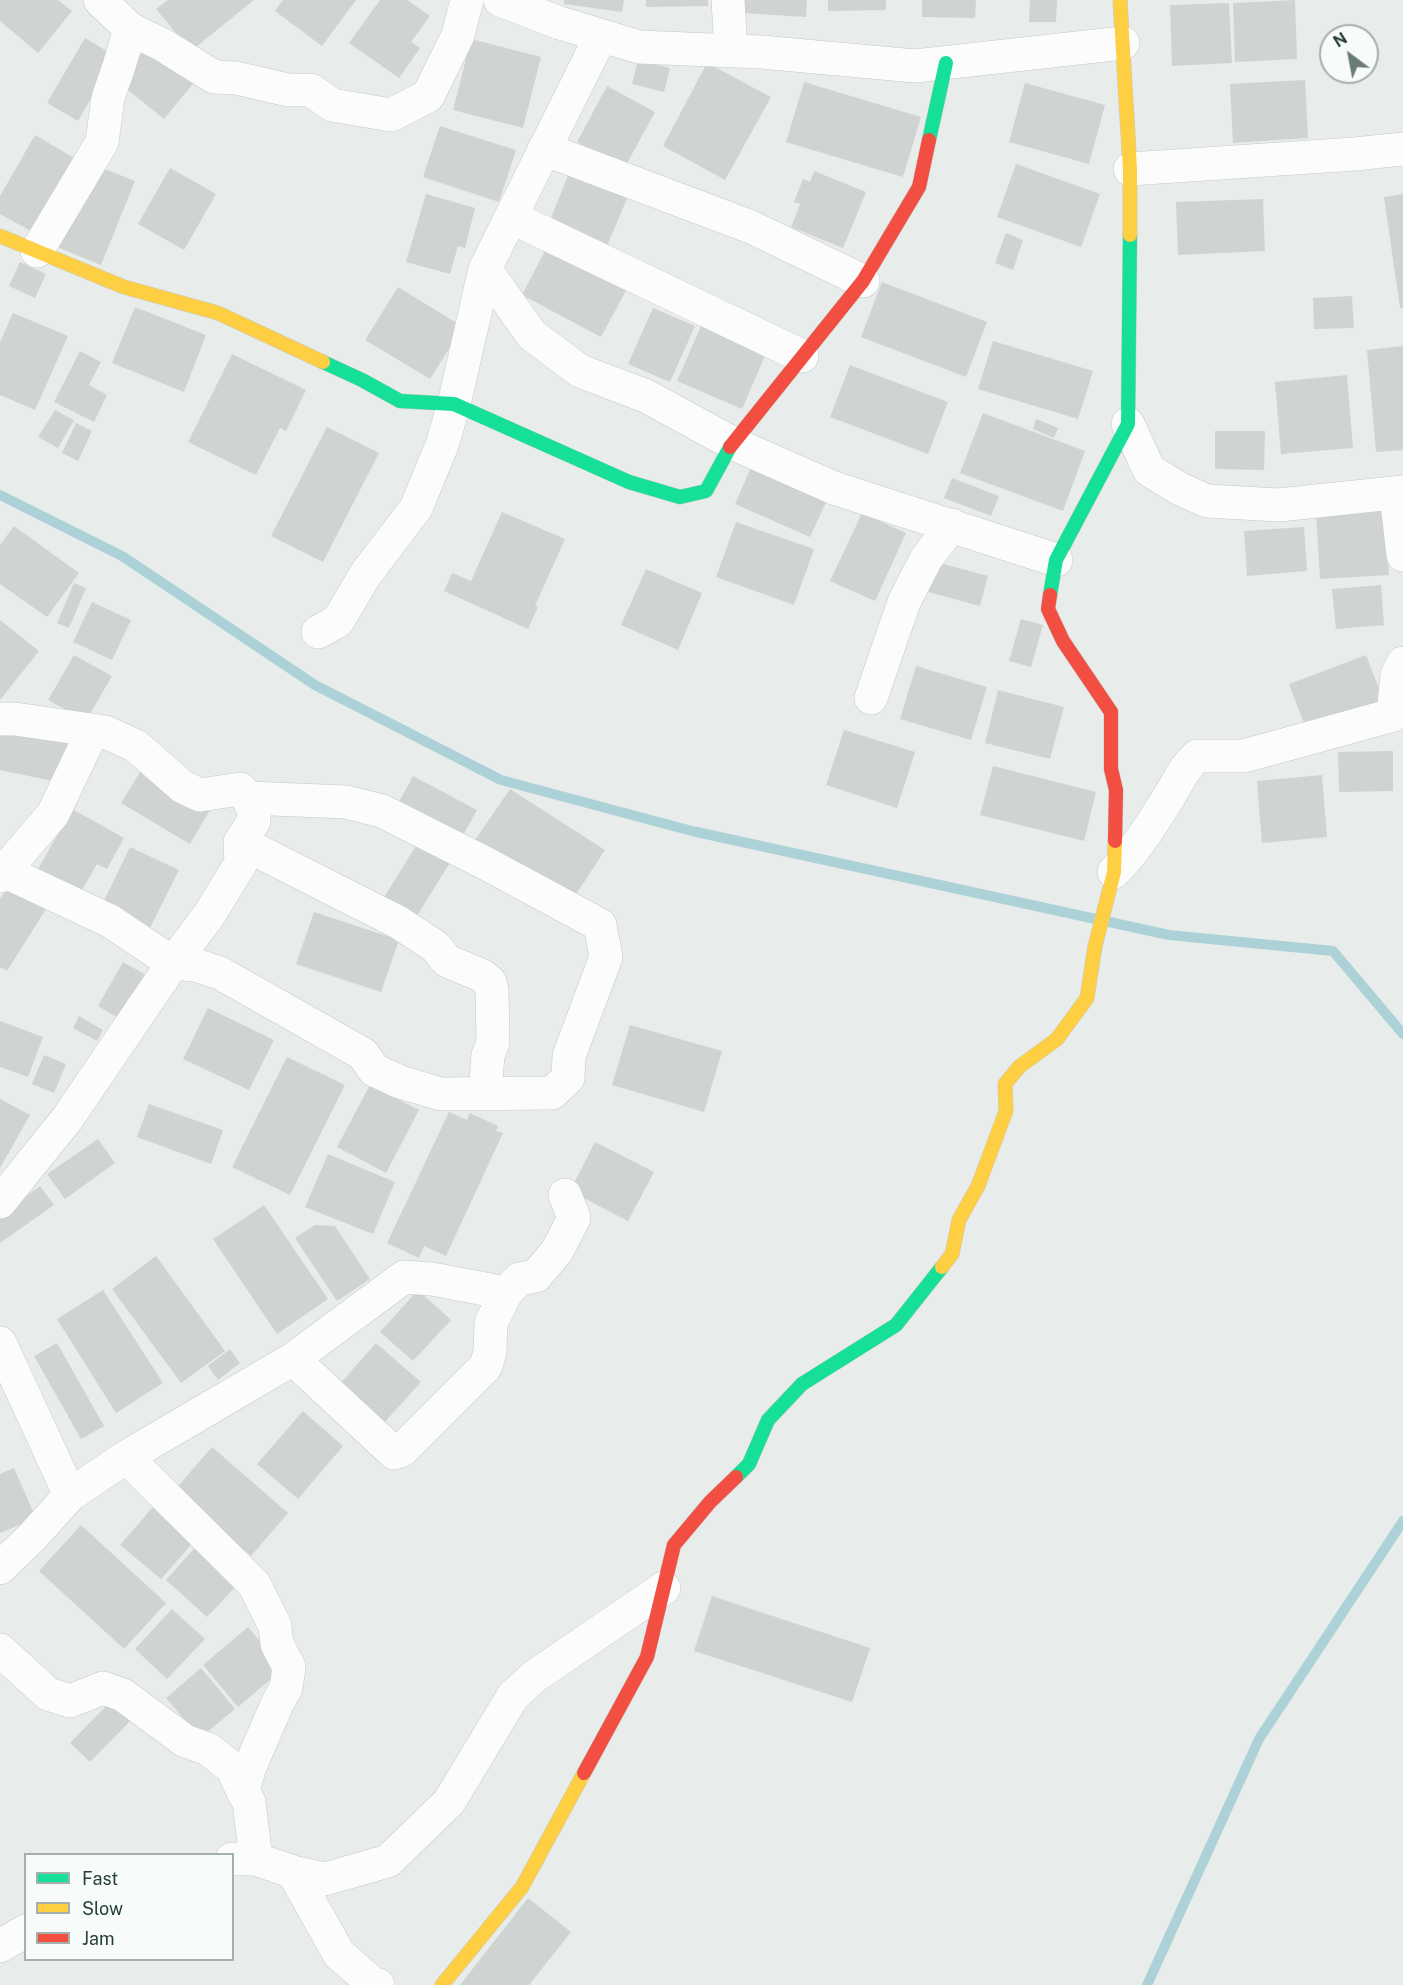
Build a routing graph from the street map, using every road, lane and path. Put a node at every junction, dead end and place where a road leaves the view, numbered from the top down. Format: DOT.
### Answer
graph roads {
  1 [pos="100,0"];
  2 [pos="467,0"];
  3 [pos="500,0"];
  4 [pos="728,0"];
  5 [pos="1120,0"];
  6 [pos="129,29"];
  7 [pos="601,36"];
  8 [pos="1123,43"];
  9 [pos="731,51"];
  10 [pos="946,63"];
  11 [pos="544,149"];
  12 [pos="1403,149"];
  13 [pos="1130,169"];
  14 [pos="511,217"];
  15 [pos="0,236"];
  16 [pos="37,251"];
  17 [pos="485,269"];
  18 [pos="863,280"];
  19 [pos="802,356"];
  20 [pos="454,404"];
  21 [pos="1128,424"];
  22 [pos="732,443"];
  23 [pos="1399,493"];
  24 [pos="952,525"];
  25 [pos="1403,555"];
  26 [pos="1056,560"];
  27 [pos="318,632"];
  28 [pos="1403,663"];
  29 [pos="871,699"];
  30 [pos="0,719"];
  31 [pos="93,730"];
  32 [pos="248,798"];
  33 [pos="240,842"];
  34 [pos="1114,872"];
  35 [pos="3,874"];
  36 [pos="173,963"];
  37 [pos="484,1093"];
  38 [pos="565,1196"];
  39 [pos="0,1202"];
  40 [pos="506,1293"];
  41 [pos="0,1343"];
  42 [pos="293,1359"];
  43 [pos="126,1457"];
  44 [pos="70,1495"];
  45 [pos="0,1568"];
  46 [pos="664,1588"];
  47 [pos="0,1650"];
  48 [pos="243,1792"];
  49 [pos="244,1859"];
  50 [pos="293,1872"];
  51 [pos="24,1932"];
  52 [pos="0,1946"];
  53 [pos="378,1985"];
  54 [pos="442,1985"];
  1 -- 6 [label="street"];
  2 -- 6 [label="street"];
  3 -- 7 [label="street"];
  4 -- 9 [label="street"];
  5 -- 8 [label="street"];
  6 -- 16 [label="street"];
  7 -- 9 [label="street"];
  7 -- 11 [label="street"];
  8 -- 10 [label="street"];
  8 -- 13 [label="street"];
  9 -- 10 [label="street"];
  10 -- 18 [label="street"];
  11 -- 14 [label="street"];
  11 -- 18 [label="street"];
  12 -- 13 [label="street"];
  13 -- 21 [label="street"];
  14 -- 17 [label="street"];
  14 -- 19 [label="street"];
  15 -- 16 [label="street"];
  16 -- 20 [label="street"];
  17 -- 20 [label="street"];
  17 -- 22 [label="street"];
  18 -- 19 [label="street"];
  19 -- 22 [label="street"];
  20 -- 22 [label="street"];
  20 -- 27 [label="street"];
  21 -- 23 [label="street"];
  21 -- 26 [label="street"];
  22 -- 24 [label="street"];
  23 -- 25 [label="street"];
  24 -- 26 [label="street"];
  24 -- 29 [label="street"];
  26 -- 34 [label="street"];
  28 -- 34 [label="street"];
  30 -- 31 [label="street"];
  31 -- 32 [label="street"];
  31 -- 35 [label="street"];
  32 -- 33 [label="street"];
  32 -- 37 [label="street"];
  33 -- 36 [label="street"];
  33 -- 37 [label="street"];
  34 -- 46 [label="street"];
  35 -- 36 [label="street"];
  36 -- 37 [label="street"];
  36 -- 39 [label="street"];
  38 -- 40 [label="street"];
  40 -- 42 [label="street"];
  40 -- 42 [label="street"];
  41 -- 44 [label="street"];
  42 -- 43 [label="street"];
  43 -- 44 [label="street"];
  43 -- 48 [label="street"];
  44 -- 45 [label="street"];
  46 -- 50 [label="street"];
  46 -- 54 [label="street"];
  47 -- 48 [label="street"];
  48 -- 49 [label="street"];
  49 -- 50 [label="street"];
  50 -- 53 [label="street"];
  51 -- 52 [label="street"];
}
